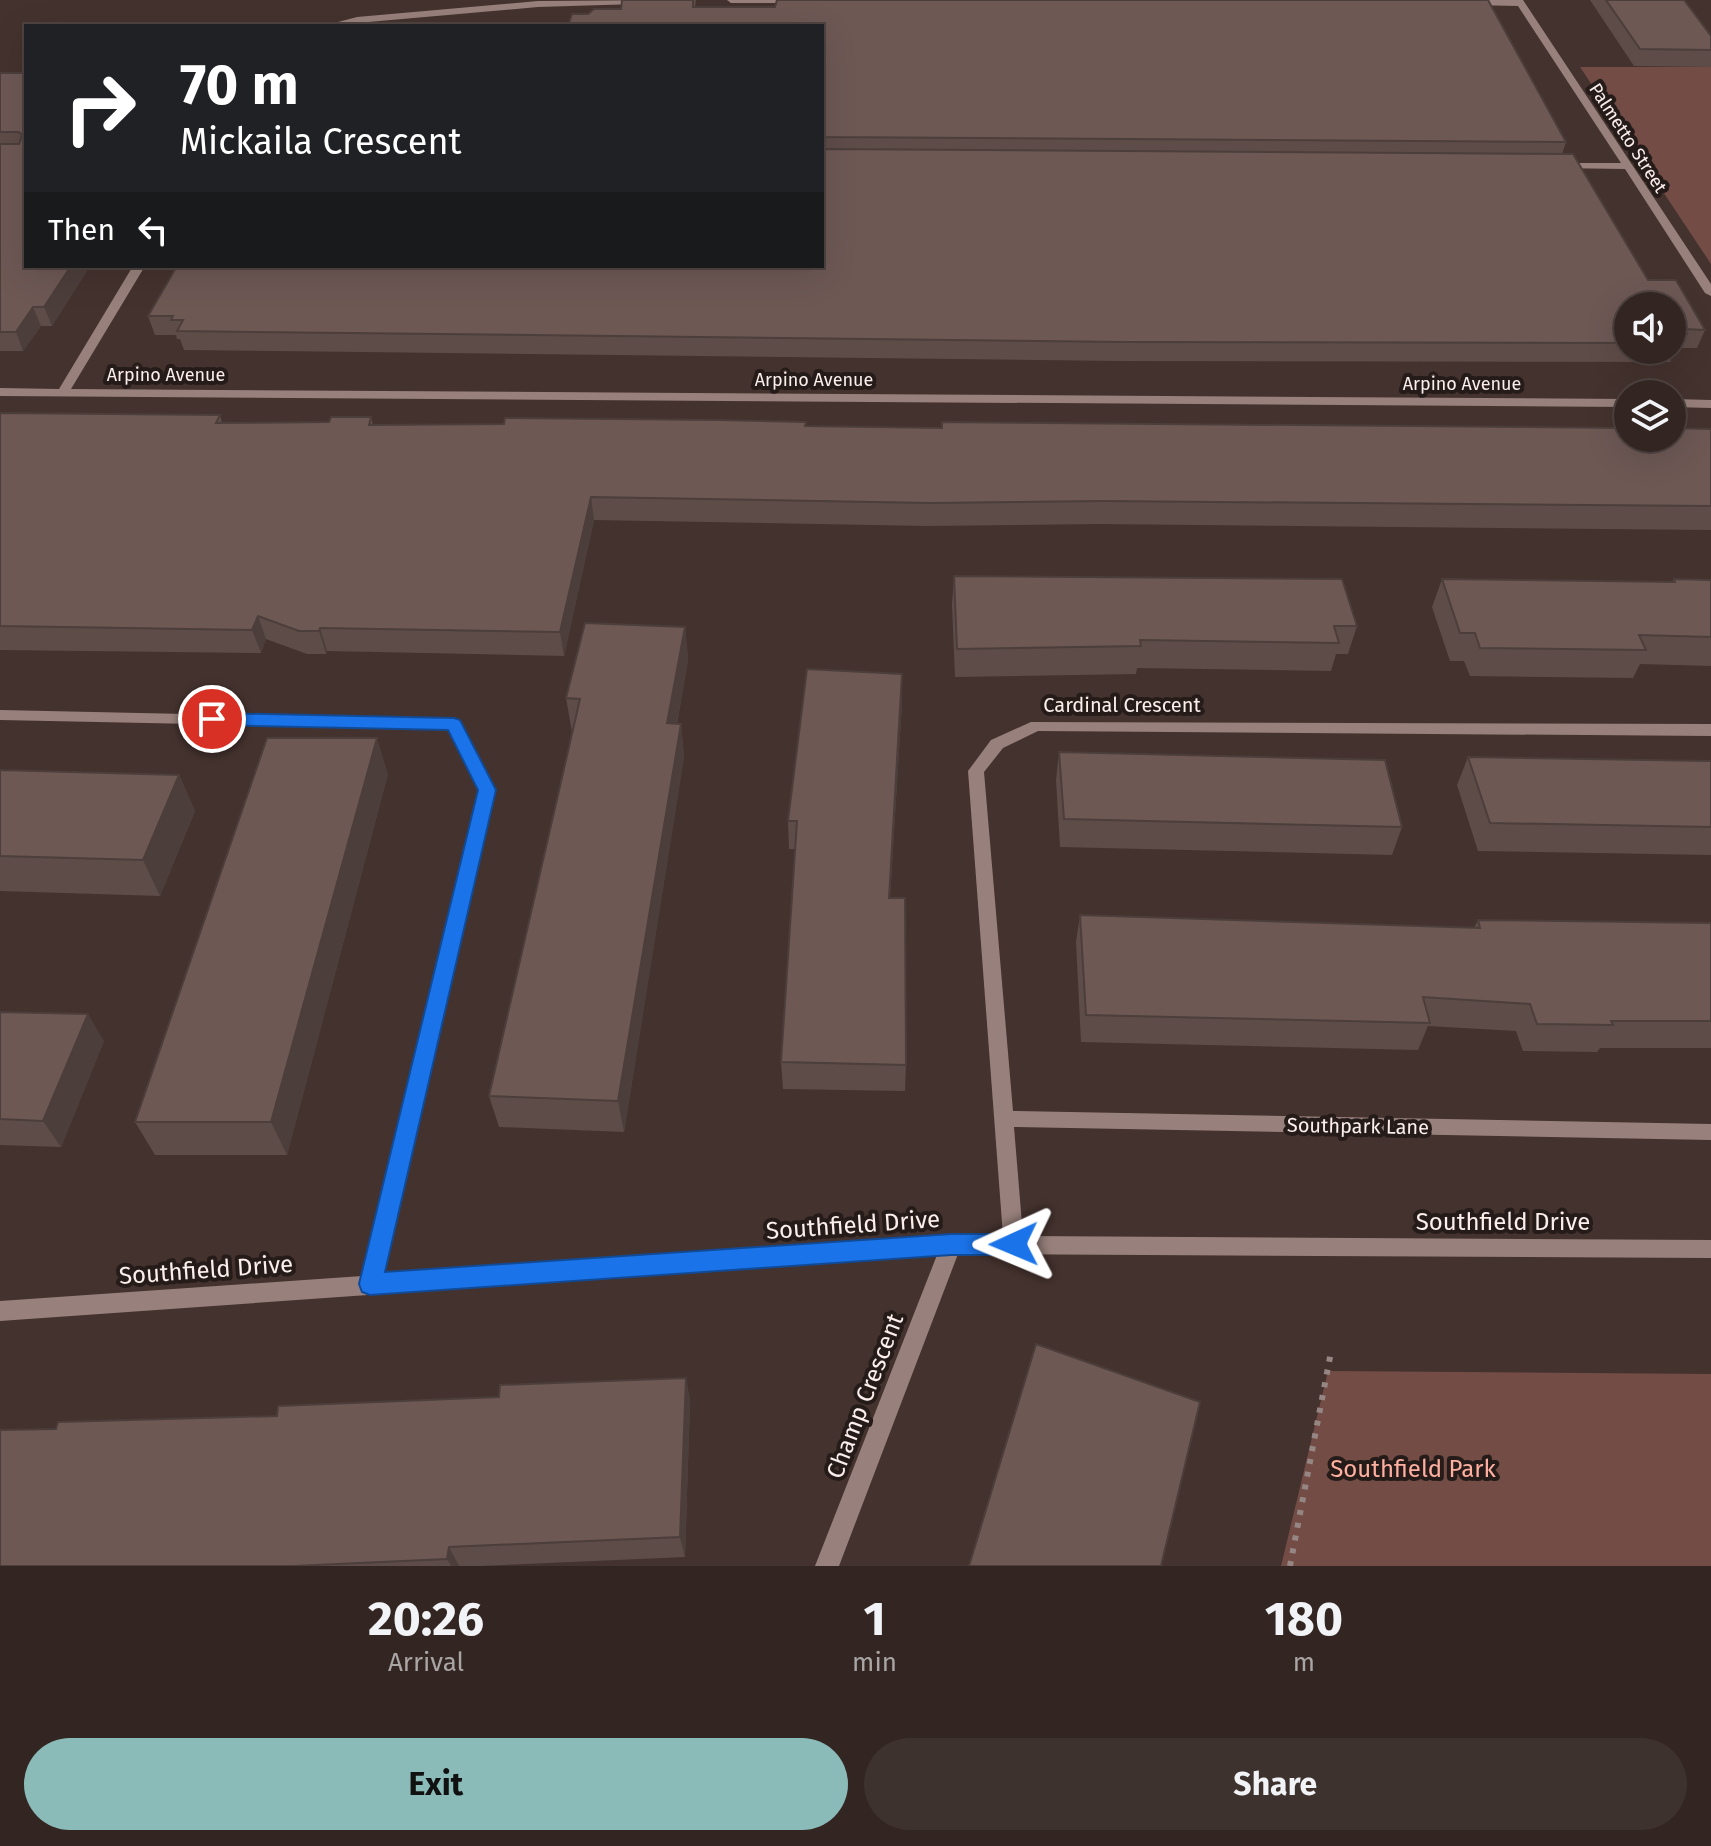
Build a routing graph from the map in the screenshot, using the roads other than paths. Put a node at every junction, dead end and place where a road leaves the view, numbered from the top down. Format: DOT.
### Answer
graph roads {
  1 [pos="670,0"];
  2 [pos="731,0"];
  3 [pos="810,0"];
  4 [pos="1520,2"];
  5 [pos="1453,3"];
  6 [pos="338,24"];
  7 [pos="1543,165"];
  8 [pos="1628,166"];
  9 [pos="138,268"];
  10 [pos="1711,293"];
  11 [pos="0,392"];
  12 [pos="63,392"];
  13 [pos="1614,403"];
  14 [pos="1686,403"];
  15 [pos="1711,404"];
  16 [pos="0,715"];
  17 [pos="1711,730"];
  18 [pos="1005,1119"];
  19 [pos="1711,1132"];
  20 [pos="1014,1244"];
  21 [pos="951,1245"];
  22 [pos="1711,1249"];
  23 [pos="370,1284"];
  24 [pos="0,1311"];
  25 [pos="827,1566"];
  1 -- 6 [label="street"];
  2 -- 3 [label="street"];
  4 -- 5 [label="street"];
  4 -- 8 [label="street, Palmetto Street"];
  7 -- 8 [label="street"];
  8 -- 10 [label="street, Palmetto Street"];
  9 -- 12 [label="street"];
  11 -- 12 [label="street, Arpino Avenue"];
  12 -- 13 [label="street, Arpino Avenue"];
  14 -- 15 [label="street"];
  16 -- 23 [label="street"];
  17 -- 18 [label="street, Cardinal Crescent"];
  18 -- 19 [label="street, Southpark Lane"];
  18 -- 20 [label="street, Cardinal Crescent"];
  20 -- 21 [label="street, Southfield Drive"];
  20 -- 22 [label="street, Southfield Drive"];
  21 -- 23 [label="street, Southfield Drive"];
  21 -- 25 [label="street, Champ Crescent"];
  23 -- 24 [label="street, Southfield Drive"];
}
